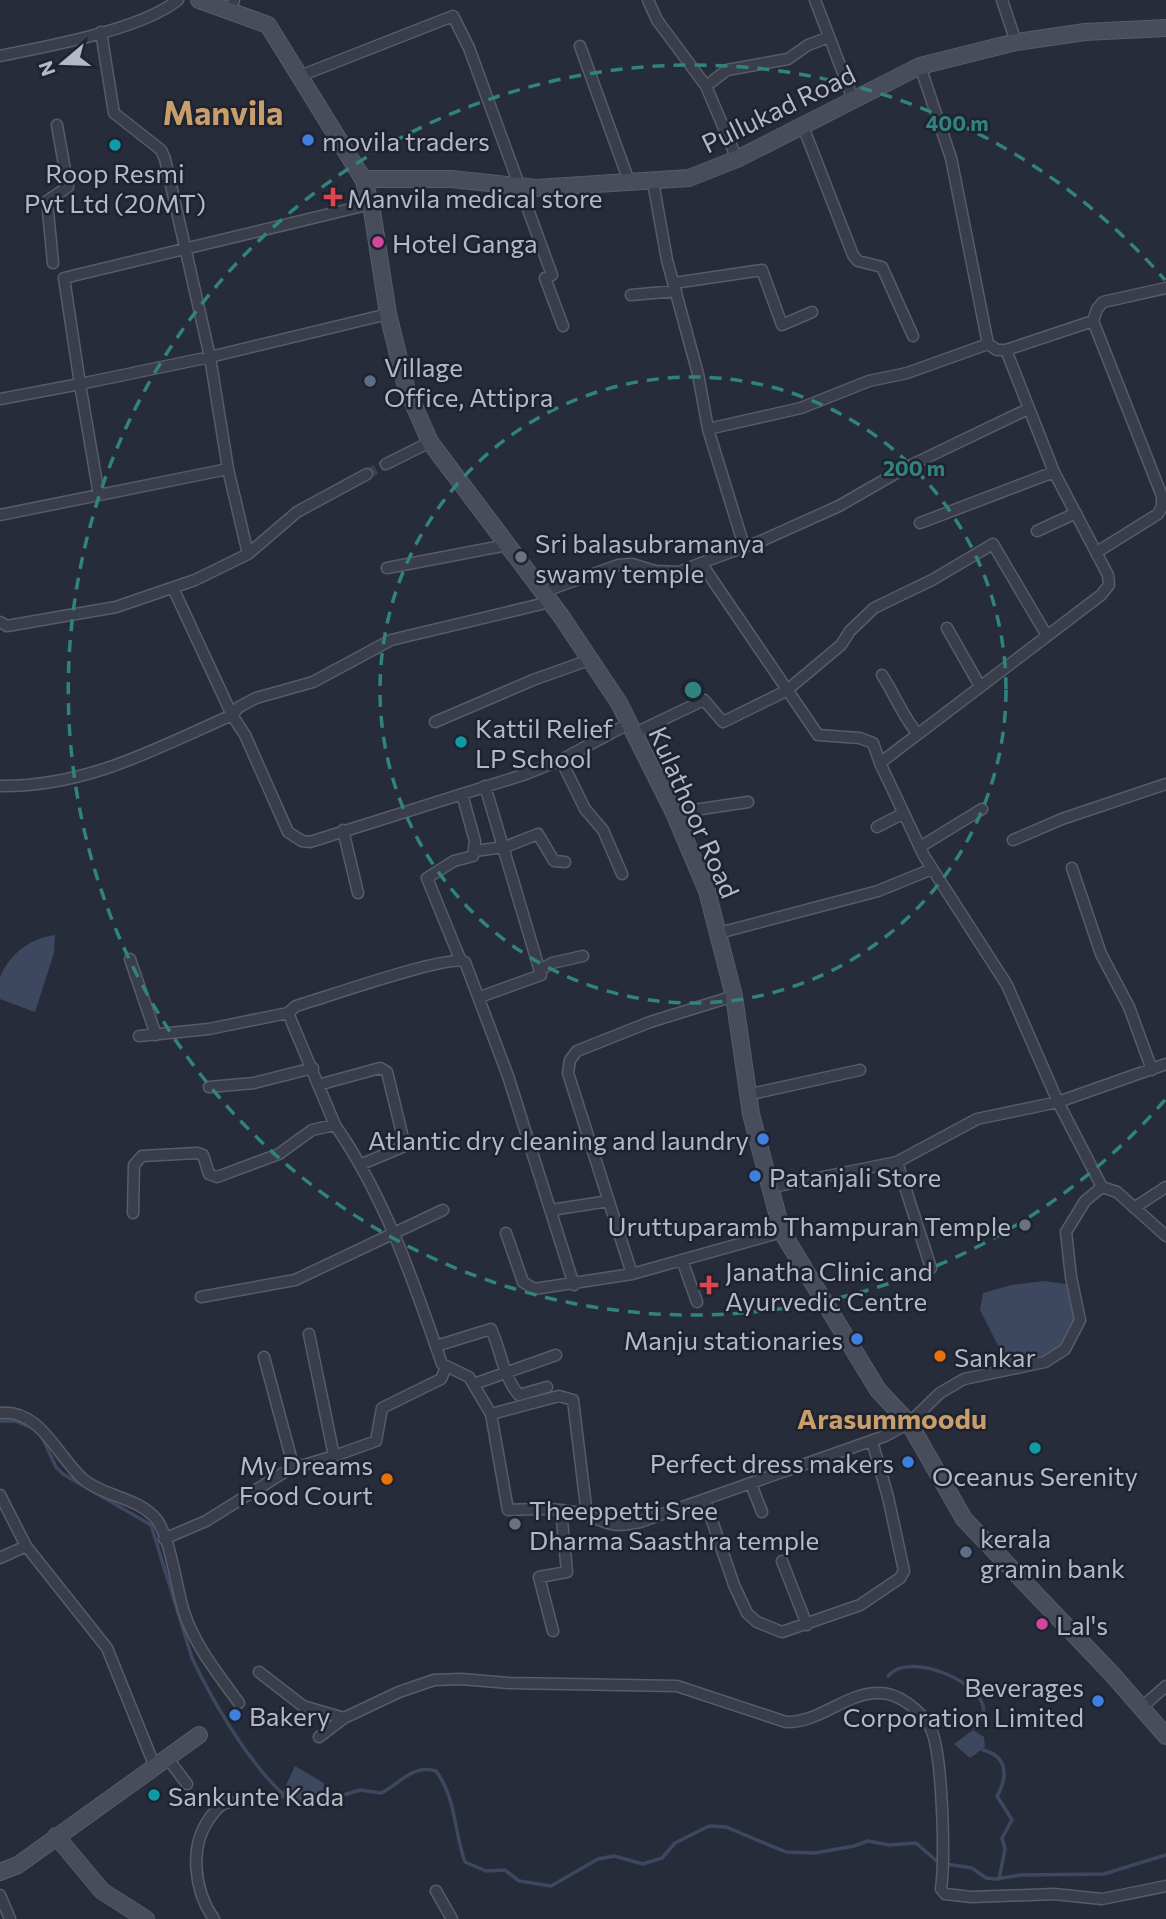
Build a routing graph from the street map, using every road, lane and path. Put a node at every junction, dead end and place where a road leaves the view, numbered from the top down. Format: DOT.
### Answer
graph roads {
  1 [pos="178,0"];
  2 [pos="199,0"];
  3 [pos="649,0"];
  4 [pos="815,0"];
  5 [pos="1002,0"];
  6 [pos="232,7"];
  7 [pos="1166,28"];
  8 [pos="101,32"];
  9 [pos="829,37"];
  10 [pos="1016,42"];
  11 [pos="580,46"];
  12 [pos="0,56"];
  13 [pos="920,66"];
  14 [pos="300,76"];
  15 [pos="706,86"];
  16 [pos="853,99"];
  17 [pos="802,124"];
  18 [pos="57,125"];
  19 [pos="737,159"];
  20 [pos="362,179"];
  21 [pos="653,182"];
  22 [pos="630,184"];
  23 [pos="520,186"];
  24 [pos="371,204"];
  25 [pos="185,250"];
  26 [pos="53,263"];
  27 [pos="675,287"];
  28 [pos="1166,288"];
  29 [pos="631,295"];
  30 [pos="812,312"];
  31 [pos="388,314"];
  32 [pos="1093,321"];
  33 [pos="563,326"];
  34 [pos="913,336"];
  35 [pos="988,344"];
  36 [pos="1006,350"];
  37 [pos="210,357"];
  38 [pos="80,384"];
  39 [pos="0,399"];
  40 [pos="1028,409"];
  41 [pos="708,429"];
  42 [pos="430,442"];
  43 [pos="386,464"];
  44 [pos="228,469"];
  45 [pos="1054,472"];
  46 [pos="367,474"];
  47 [pos="1163,488"];
  48 [pos="99,495"];
  49 [pos="1076,513"];
  50 [pos="0,515"];
  51 [pos="920,523"];
  52 [pos="1037,531"];
  53 [pos="507,545"];
  54 [pos="744,546"];
  55 [pos="1097,552"];
  56 [pos="248,554"];
  57 [pos="701,563"];
  58 [pos="387,569"];
  59 [pos="173,588"];
  60 [pos="547,597"];
  61 [pos="0,622"];
  62 [pos="947,628"];
  63 [pos="1046,634"];
  64 [pos="589,660"];
  65 [pos="882,675"];
  66 [pos="980,686"];
  67 [pos="786,691"];
  68 [pos="232,715"];
  69 [pos="435,722"];
  70 [pos="631,729"];
  71 [pos="918,734"];
  72 [pos="561,760"];
  73 [pos="880,763"];
  74 [pos="1166,784"];
  75 [pos="0,786"];
  76 [pos="485,786"];
  77 [pos="462,794"];
  78 [pos="748,802"];
  79 [pos="982,809"];
  80 [pos="674,813"];
  81 [pos="904,813"];
  82 [pos="877,827"];
  83 [pos="343,830"];
  84 [pos="1013,839"];
  85 [pos="505,847"];
  86 [pos="920,847"];
  87 [pos="474,851"];
  88 [pos="565,862"];
  89 [pos="1072,867"];
  90 [pos="932,869"];
  91 [pos="622,874"];
  92 [pos="358,893"];
  93 [pos="719,933"];
  94 [pos="583,956"];
  95 [pos="130,959"];
  96 [pos="460,959"];
  97 [pos="540,970"];
  98 [pos="734,996"];
  99 [pos="480,997"];
  100 [pos="288,1013"];
  101 [pos="156,1035"];
  102 [pos="139,1036"];
  103 [pos="1166,1064"];
  104 [pos="313,1068"];
  105 [pos="859,1070"];
  106 [pos="1152,1070"];
  107 [pos="318,1085"];
  108 [pos="209,1087"];
  109 [pos="747,1095"];
  110 [pos="1058,1102"];
  111 [pos="335,1125"];
  112 [pos="897,1162"];
  113 [pos="362,1164"];
  114 [pos="1102,1186"];
  115 [pos="1166,1187"];
  116 [pos="768,1188"];
  117 [pos="609,1201"];
  118 [pos="1135,1208"];
  119 [pos="443,1210"];
  120 [pos="551,1210"];
  121 [pos="133,1213"];
  122 [pos="391,1232"];
  123 [pos="782,1232"];
  124 [pos="506,1233"];
  125 [pos="1166,1236"];
  126 [pos="682,1260"];
  127 [pos="931,1268"];
  128 [pos="632,1274"];
  129 [pos="574,1285"];
  130 [pos="201,1297"];
  131 [pos="696,1302"];
  132 [pos="309,1334"];
  133 [pos="436,1346"];
  134 [pos="556,1355"];
  135 [pos="264,1357"];
  136 [pos="446,1367"];
  137 [pos="506,1374"];
  138 [pos="474,1384"];
  139 [pos="547,1387"];
  140 [pos="0,1413"];
  141 [pos="491,1414"];
  142 [pos="909,1423"];
  143 [pos="872,1441"];
  144 [pos="334,1456"];
  145 [pos="296,1465"];
  146 [pos="751,1484"];
  147 [pos="0,1495"];
  148 [pos="705,1500"];
  149 [pos="561,1510"];
  150 [pos="762,1512"];
  151 [pos="587,1515"];
  152 [pos="164,1539"];
  153 [pos="26,1546"];
  154 [pos="0,1558"];
  155 [pos="782,1560"];
  156 [pos="807,1625"];
  157 [pos="553,1631"];
  158 [pos="259,1672"];
  159 [pos="1166,1686"];
  160 [pos="239,1703"];
  161 [pos="1142,1707"];
  162 [pos="344,1718"];
  163 [pos="199,1735"];
  164 [pos="1166,1736"];
  165 [pos="319,1737"];
  166 [pos="161,1763"];
  167 [pos="187,1784"];
  168 [pos="230,1802"];
  169 [pos="56,1836"];
  170 [pos="0,1872"];
  171 [pos="1166,1886"];
  172 [pos="436,1891"];
  173 [pos="0,1895"];
  174 [pos="10,1919"];
  175 [pos="146,1919"];
  176 [pos="214,1919"];
  177 [pos="452,1919"];
  1 -- 8 [label="street"];
  2 -- 6 [label="main road, Kulathoor Road"];
  3 -- 15 [label="street"];
  4 -- 9 [label="street"];
  5 -- 10 [label="street"];
  6 -- 14 [label="main road, Kulathoor Road"];
  7 -- 10 [label="main road, Pullukad Road"];
  8 -- 12 [label="street"];
  8 -- 25 [label="street"];
  9 -- 15 [label="street"];
  9 -- 16 [label="street"];
  10 -- 13 [label="main road, Pullukad Road"];
  11 -- 22 [label="street"];
  13 -- 16 [label="main road, Pullukad Road"];
  13 -- 35 [label="street"];
  14 -- 20 [label="main road, Kulathoor Road"];
  14 -- 23 [label="street"];
  15 -- 19 [label="street"];
  16 -- 17 [label="main road, Pullukad Road"];
  17 -- 19 [label="main road, Pullukad Road"];
  17 -- 34 [label="street"];
  18 -- 26 [label="street"];
  19 -- 21 [label="main road, Pullukad Road"];
  20 -- 23 [label="main road, Pullukad Road"];
  20 -- 24 [label="main road, Kulathoor Road"];
  21 -- 22 [label="main road, Pullukad Road"];
  21 -- 27 [label="street"];
  22 -- 23 [label="main road, Pullukad Road"];
  23 -- 33 [label="street"];
  24 -- 25 [label="street"];
  24 -- 31 [label="main road, Kulathoor Road"];
  25 -- 37 [label="street"];
  25 -- 38 [label="street"];
  27 -- 29 [label="street"];
  27 -- 30 [label="street"];
  27 -- 41 [label="street"];
  28 -- 32 [label="street"];
  31 -- 37 [label="street"];
  31 -- 42 [label="main road, Kulathoor Road"];
  32 -- 36 [label="street"];
  32 -- 47 [label="street"];
  35 -- 36 [label="street"];
  35 -- 41 [label="street"];
  36 -- 40 [label="street"];
  37 -- 38 [label="street"];
  37 -- 44 [label="street"];
  38 -- 39 [label="street"];
  38 -- 48 [label="street"];
  40 -- 45 [label="street"];
  40 -- 54 [label="street"];
  41 -- 54 [label="street"];
  42 -- 43 [label="street"];
  42 -- 53 [label="main road, Kulathoor Road"];
  44 -- 48 [label="street"];
  44 -- 56 [label="street"];
  45 -- 49 [label="street"];
  45 -- 51 [label="street"];
  46 -- 56 [label="street"];
  47 -- 55 [label="street"];
  48 -- 50 [label="street"];
  49 -- 52 [label="street"];
  49 -- 55 [label="street"];
  53 -- 58 [label="street"];
  53 -- 60 [label="main road, Kulathoor Road"];
  54 -- 57 [label="street"];
  55 -- 63 [label="street"];
  56 -- 59 [label="street"];
  57 -- 60 [label="street"];
  57 -- 67 [label="street"];
  59 -- 61 [label="street"];
  59 -- 68 [label="street"];
  60 -- 64 [label="main road, Kulathoor Road"];
  60 -- 68 [label="street"];
  62 -- 66 [label="street"];
  63 -- 66 [label="street"];
  63 -- 67 [label="street"];
  64 -- 69 [label="street"];
  64 -- 70 [label="main road, Kulathoor Road"];
  65 -- 71 [label="street"];
  66 -- 71 [label="street"];
  67 -- 70 [label="street"];
  67 -- 73 [label="street"];
  68 -- 75 [label="street"];
  68 -- 83 [label="street"];
  70 -- 72 [label="street"];
  70 -- 80 [label="main road, Kulathoor Road"];
  71 -- 73 [label="street"];
  72 -- 76 [label="street"];
  72 -- 91 [label="street"];
  73 -- 81 [label="street"];
  74 -- 84 [label="street"];
  76 -- 77 [label="street"];
  76 -- 85 [label="street"];
  77 -- 83 [label="street"];
  77 -- 87 [label="street"];
  78 -- 80 [label="street"];
  79 -- 86 [label="street"];
  80 -- 93 [label="main road, Kulathoor Road"];
  81 -- 82 [label="street"];
  81 -- 86 [label="street"];
  83 -- 92 [label="street"];
  85 -- 87 [label="street"];
  85 -- 88 [label="street"];
  85 -- 97 [label="street"];
  86 -- 90 [label="street"];
  87 -- 96 [label="street"];
  89 -- 106 [label="street"];
  90 -- 93 [label="street"];
  90 -- 110 [label="street"];
  93 -- 98 [label="main road, Kulathoor Road"];
  94 -- 97 [label="street"];
  95 -- 101 [label="street"];
  96 -- 99 [label="street"];
  96 -- 100 [label="street"];
  97 -- 99 [label="street"];
  98 -- 109 [label="main road, Kulathoor Road"];
  98 -- 117 [label="street"];
  99 -- 120 [label="street"];
  100 -- 101 [label="street"];
  100 -- 104 [label="street"];
  101 -- 102 [label="street"];
  103 -- 106 [label="street"];
  104 -- 107 [label="street"];
  104 -- 108 [label="street"];
  105 -- 109 [label="street"];
  106 -- 110 [label="street"];
  107 -- 111 [label="street"];
  107 -- 113 [label="street"];
  109 -- 116 [label="main road, Kulathoor Road"];
  110 -- 112 [label="street"];
  110 -- 114 [label="street"];
  111 -- 113 [label="street"];
  111 -- 121 [label="street"];
  112 -- 116 [label="street"];
  112 -- 127 [label="street"];
  113 -- 122 [label="street"];
  114 -- 118 [label="street"];
  114 -- 142 [label="street"];
  115 -- 118 [label="street"];
  116 -- 123 [label="main road, Kulathoor Road"];
  117 -- 120 [label="street"];
  117 -- 128 [label="street"];
  118 -- 125 [label="street"];
  119 -- 122 [label="street"];
  120 -- 129 [label="street"];
  122 -- 130 [label="street"];
  122 -- 133 [label="street"];
  123 -- 126 [label="street"];
  123 -- 142 [label="main road, Kulathoor Road"];
  124 -- 129 [label="street"];
  126 -- 128 [label="street"];
  126 -- 131 [label="street"];
  128 -- 129 [label="street"];
  132 -- 144 [label="street"];
  133 -- 136 [label="street"];
  133 -- 137 [label="street"];
  134 -- 137 [label="street"];
  135 -- 145 [label="street"];
  136 -- 138 [label="street"];
  136 -- 144 [label="street"];
  137 -- 138 [label="street"];
  137 -- 139 [label="street"];
  138 -- 141 [label="street"];
  140 -- 152 [label="street"];
  141 -- 149 [label="street"];
  141 -- 151 [label="street"];
  142 -- 143 [label="street"];
  142 -- 161 [label="main road, Kulathoor Road"];
  143 -- 146 [label="street"];
  143 -- 156 [label="street"];
  144 -- 145 [label="street"];
  145 -- 152 [label="street"];
  146 -- 148 [label="street"];
  146 -- 150 [label="street"];
  147 -- 153 [label="street"];
  148 -- 151 [label="street"];
  148 -- 156 [label="street"];
  149 -- 151 [label="street"];
  149 -- 157 [label="street"];
  152 -- 160 [label="street"];
  153 -- 154 [label="street"];
  153 -- 166 [label="street"];
  155 -- 156 [label="street"];
  158 -- 162 [label="street"];
  159 -- 161 [label="street"];
  161 -- 164 [label="main road, Kulathoor Road"];
  162 -- 165 [label="street"];
  162 -- 171 [label="street"];
  163 -- 166 [label="main road"];
  166 -- 167 [label="street"];
  166 -- 169 [label="main road"];
  168 -- 176 [label="street"];
  169 -- 170 [label="main road"];
  169 -- 175 [label="main road"];
  172 -- 177 [label="street"];
  173 -- 174 [label="street"];
}
